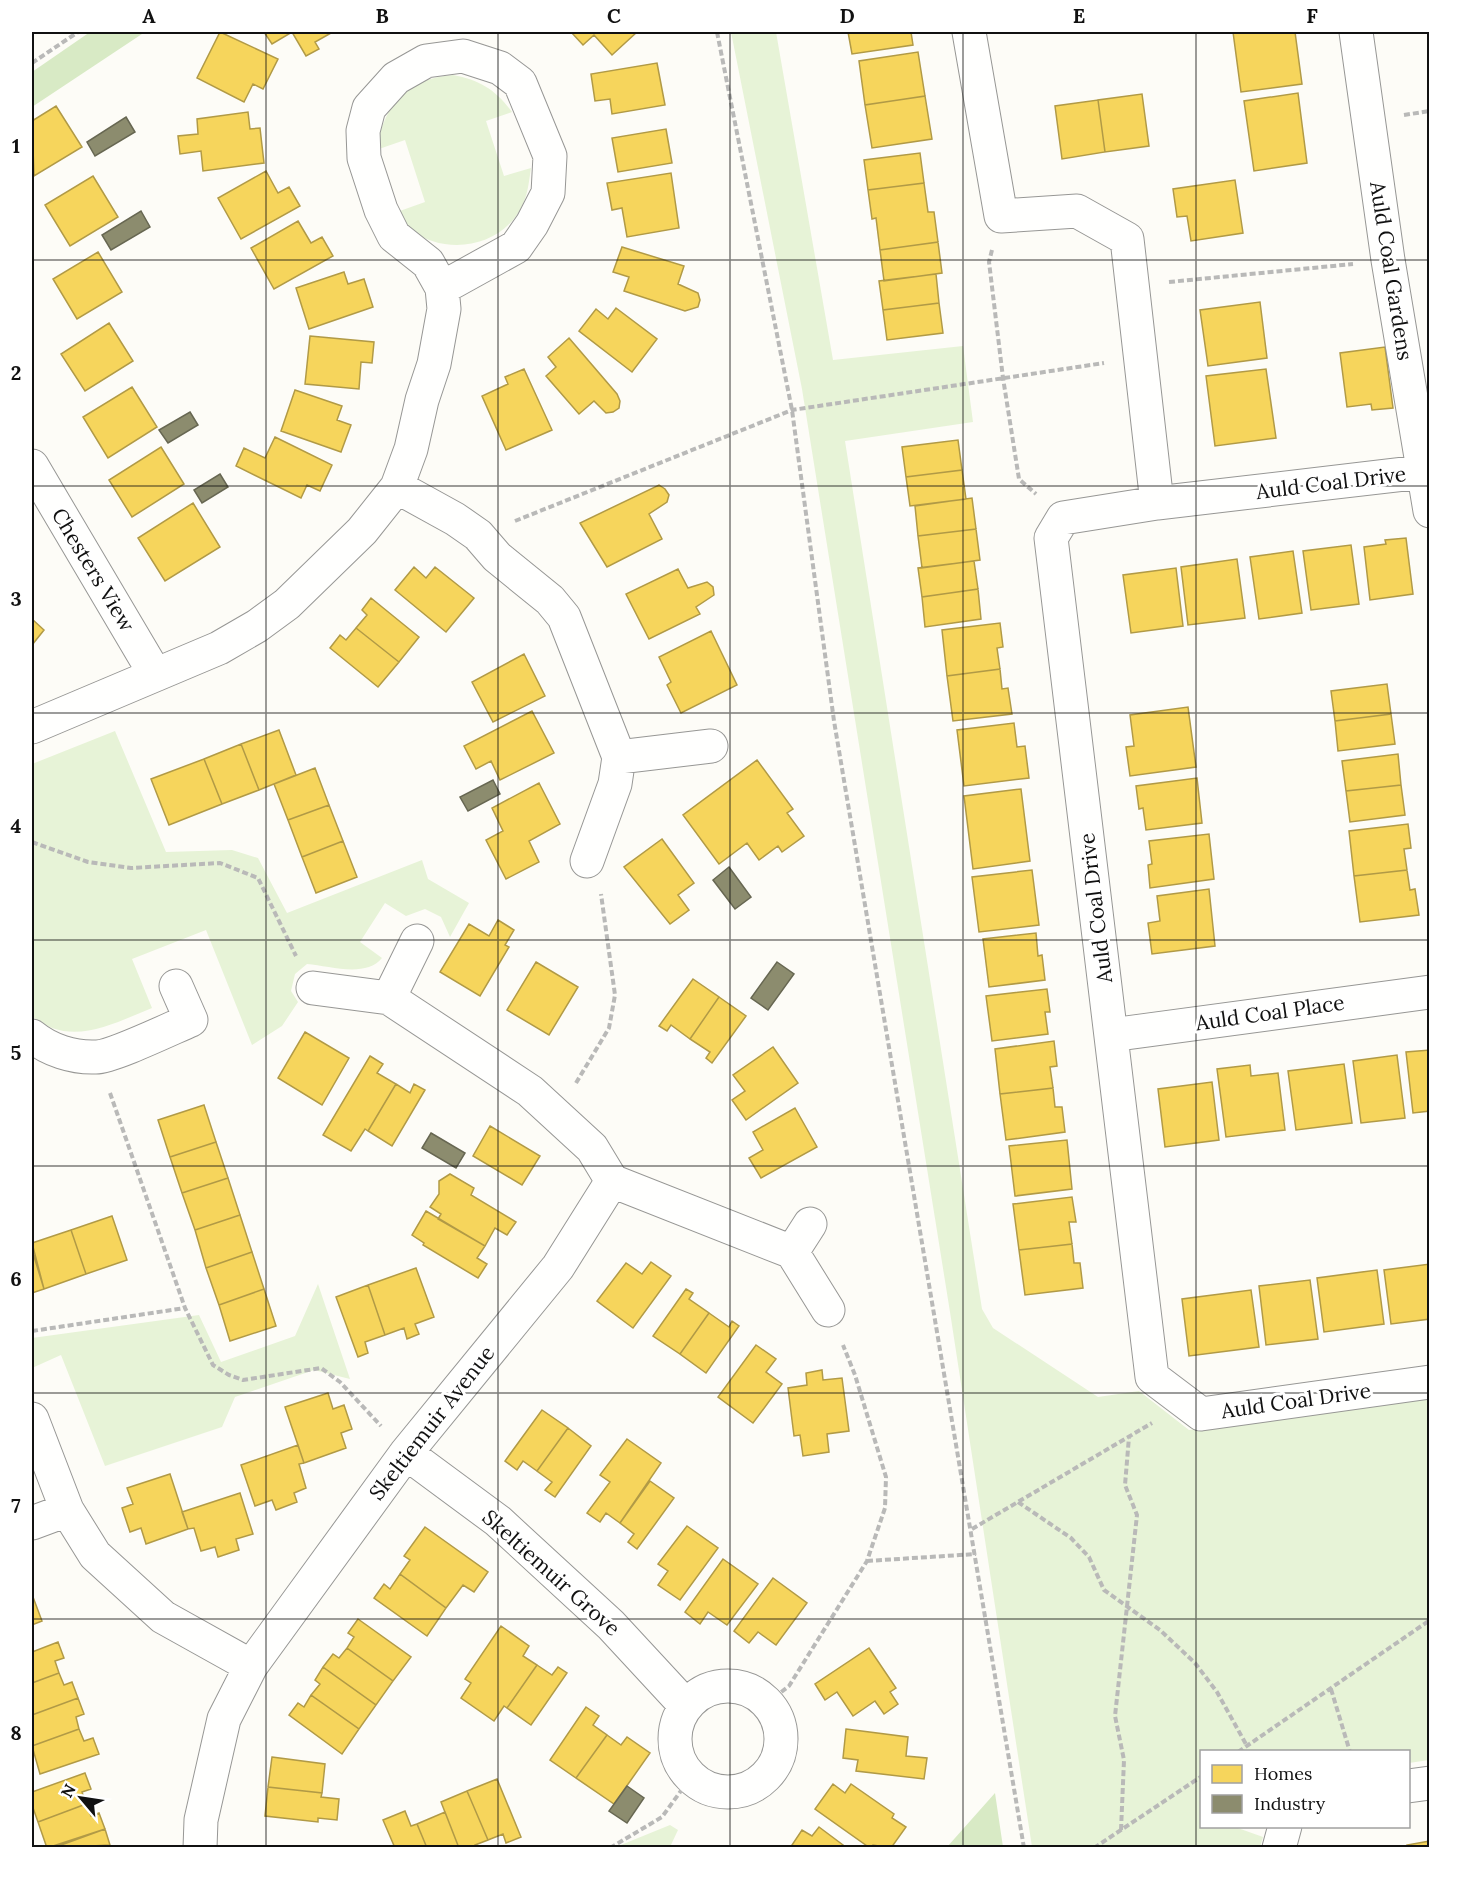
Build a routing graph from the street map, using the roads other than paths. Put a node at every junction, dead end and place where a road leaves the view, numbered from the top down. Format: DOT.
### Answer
graph roads {
  1 [pos="969,32"];
  2 [pos="1356,32"];
  3 [pos="442,288"];
  4 [pos="32,466"];
  5 [pos="1427,471"];
  6 [pos="397,487"];
  7 [pos="1157,503"];
  8 [pos="1430,511"];
  9 [pos="155,674"];
  10 [pos="32,727"];
  11 [pos="711,746"];
  12 [pos="620,757"];
  13 [pos="587,861"];
  14 [pos="417,940"];
  15 [pos="176,986"];
  16 [pos="313,988"];
  17 [pos="1430,992"];
  18 [pos="389,998"];
  19 [pos="1111,1035"];
  20 [pos="32,1036"];
  21 [pos="612,1181"];
  22 [pos="810,1224"];
  23 [pos="792,1252"];
  24 [pos="828,1310"];
  25 [pos="1430,1383"];
  26 [pos="32,1419"];
  27 [pos="406,1453"];
  28 [pos="67,1510"];
  29 [pos="32,1523"];
  30 [pos="251,1666"];
  31 [pos="686,1706"];
  32 [pos="1430,1783"];
  33 [pos="1410,1786"];
  34 [pos="1286,1828"];
  35 [pos="200,1848"];
  36 [pos="1279,1848"];
  1 -- 7 [label="street"];
  2 -- 5 [label="street, Auld Coal Gardens"];
  3 -- 3 [label="street"];
  3 -- 6 [label="street"];
  4 -- 9 [label="street, Chesters View"];
  5 -- 7 [label="street, Auld Coal Drive"];
  5 -- 8 [label="street, Auld Coal Gardens"];
  6 -- 9 [label="street"];
  6 -- 12 [label="street"];
  7 -- 19 [label="street, Auld Coal Drive"];
  9 -- 10 [label="street"];
  11 -- 12 [label="street"];
  12 -- 13 [label="street"];
  14 -- 18 [label="street"];
  15 -- 20 [label="street"];
  16 -- 18 [label="street"];
  17 -- 19 [label="street, Auld Coal Place"];
  18 -- 21 [label="street"];
  19 -- 25 [label="street, Auld Coal Drive"];
  21 -- 23 [label="street"];
  21 -- 27 [label="street, Skeltiemuir Avenue"];
  22 -- 23 [label="street"];
  23 -- 24 [label="street"];
  26 -- 28 [label="street"];
  27 -- 30 [label="street, Skeltiemuir Avenue"];
  27 -- 31 [label="street, Skeltiemuir Grove"];
  28 -- 29 [label="street"];
  28 -- 30 [label="street"];
  30 -- 35 [label="street, Skeltiemuir Avenue"];
  31 -- 31 [label="street"];
  32 -- 33 [label="street"];
  34 -- 36 [label="street"];
}
